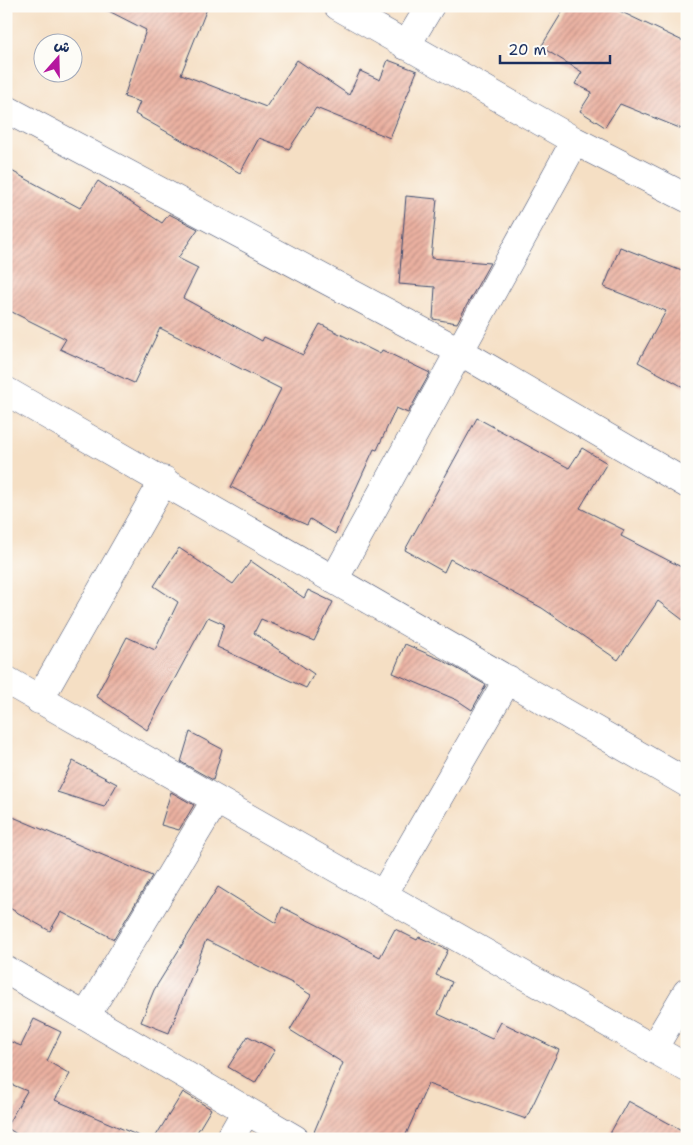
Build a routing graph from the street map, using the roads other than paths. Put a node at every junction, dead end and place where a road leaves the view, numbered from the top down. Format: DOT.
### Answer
graph roads {
  1 [pos="338,6"];
  2 [pos="430,6"];
  3 [pos="406,46"];
  4 [pos="6,109"];
  5 [pos="575,141"];
  6 [pos="687,198"];
  7 [pos="461,352"];
  8 [pos="6,391"];
  9 [pos="164,480"];
  10 [pos="687,484"];
  11 [pos="334,580"];
  12 [pos="508,679"];
  13 [pos="6,680"];
  14 [pos="39,700"];
  15 [pos="687,783"];
  16 [pos="215,801"];
  17 [pos="383,895"];
  18 [pos="6,970"];
  19 [pos="687,992"];
  20 [pos="86,1016"];
  21 [pos="653,1049"];
  22 [pos="687,1068"];
  23 [pos="246,1111"];
  24 [pos="230,1139"];
  25 [pos="295,1139"];
  1 -- 3 [label="street"];
  2 -- 3 [label="street"];
  3 -- 5 [label="street"];
  4 -- 7 [label="street"];
  5 -- 6 [label="street"];
  5 -- 7 [label="street"];
  7 -- 10 [label="street"];
  7 -- 11 [label="street"];
  8 -- 9 [label="street"];
  9 -- 11 [label="street"];
  9 -- 14 [label="street"];
  11 -- 12 [label="street"];
  12 -- 15 [label="street"];
  12 -- 17 [label="street"];
  13 -- 14 [label="street"];
  14 -- 16 [label="street"];
  16 -- 17 [label="street"];
  16 -- 20 [label="street"];
  17 -- 21 [label="street"];
  18 -- 20 [label="street"];
  19 -- 21 [label="street"];
  20 -- 23 [label="street"];
  21 -- 22 [label="street"];
  23 -- 24 [label="street"];
  23 -- 25 [label="street"];
}
